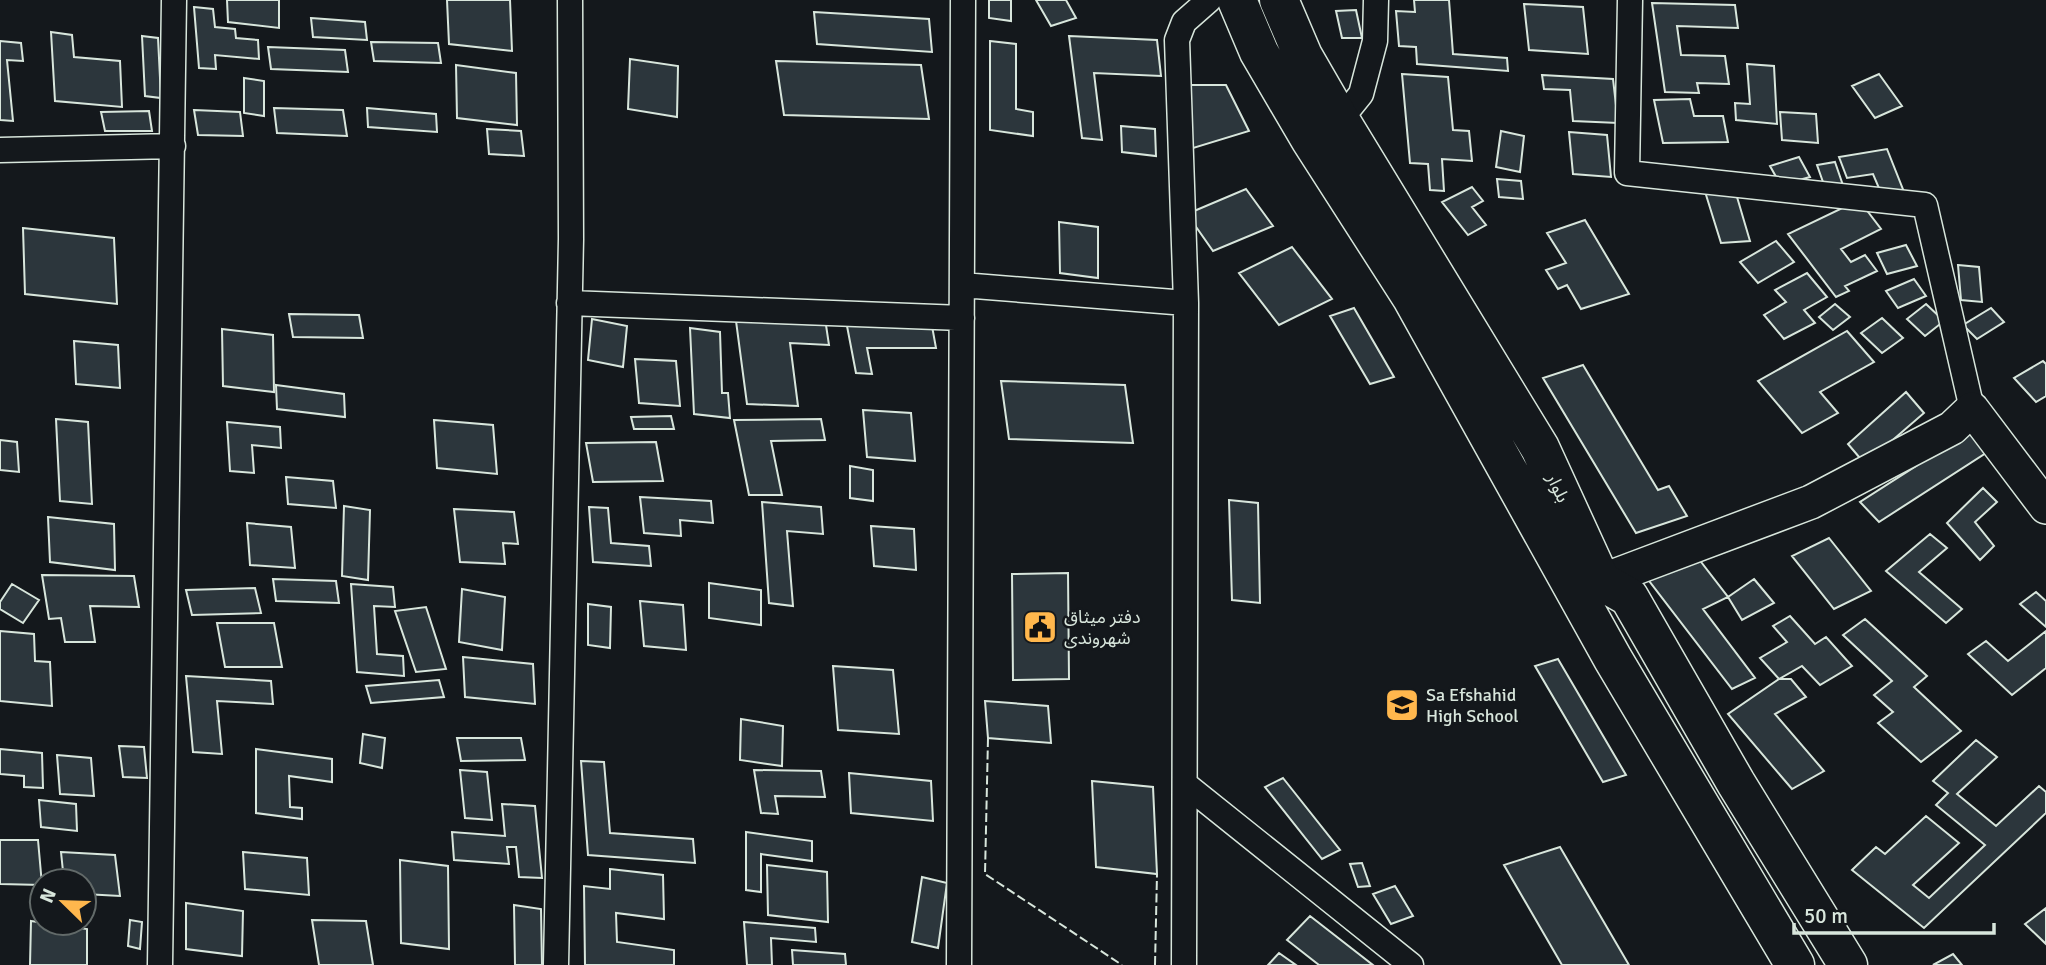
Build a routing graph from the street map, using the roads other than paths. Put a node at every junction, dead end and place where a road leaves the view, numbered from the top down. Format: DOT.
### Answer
graph roads {
  1 [pos="174,0"];
  2 [pos="570,0"];
  3 [pos="964,0"];
  4 [pos="1209,0"];
  5 [pos="1237,0"];
  6 [pos="1279,0"];
  7 [pos="1376,0"];
  8 [pos="1630,0"];
  9 [pos="1340,120"];
  10 [pos="173,146"];
  11 [pos="0,150"];
  12 [pos="962,285"];
  13 [pos="1425,290"];
  14 [pos="569,303"];
  15 [pos="1186,303"];
  16 [pos="961,318"];
  17 [pos="1972,409"];
  18 [pos="2046,507"];
  19 [pos="1601,581"];
  20 [pos="1185,784"];
  21 [pos="160,965"];
  22 [pos="556,965"];
  23 [pos="958,965"];
  24 [pos="1185,965"];
  25 [pos="1411,965"];
  26 [pos="1796,965"];
  27 [pos="1847,965"];
  1 -- 10 [label="street"];
  2 -- 14 [label="street"];
  3 -- 12 [label="street"];
  4 -- 15 [label="street"];
  5 -- 13 [label="main road, بلوار"];
  6 -- 9 [label="main road, بلوار"];
  7 -- 9 [label="street"];
  8 -- 17 [label="street"];
  9 -- 13 [label="main road, بلوار"];
  10 -- 11 [label="street"];
  10 -- 21 [label="street"];
  12 -- 15 [label="street"];
  12 -- 16 [label="street"];
  13 -- 19 [label="main road, بلوار"];
  13 -- 26 [label="main road, بلوار"];
  14 -- 16 [label="street"];
  14 -- 22 [label="street"];
  15 -- 20 [label="street"];
  16 -- 23 [label="street"];
  17 -- 18 [label="street"];
  17 -- 19 [label="street"];
  19 -- 27 [label="main road"];
  20 -- 24 [label="street"];
  20 -- 25 [label="street"];
}
